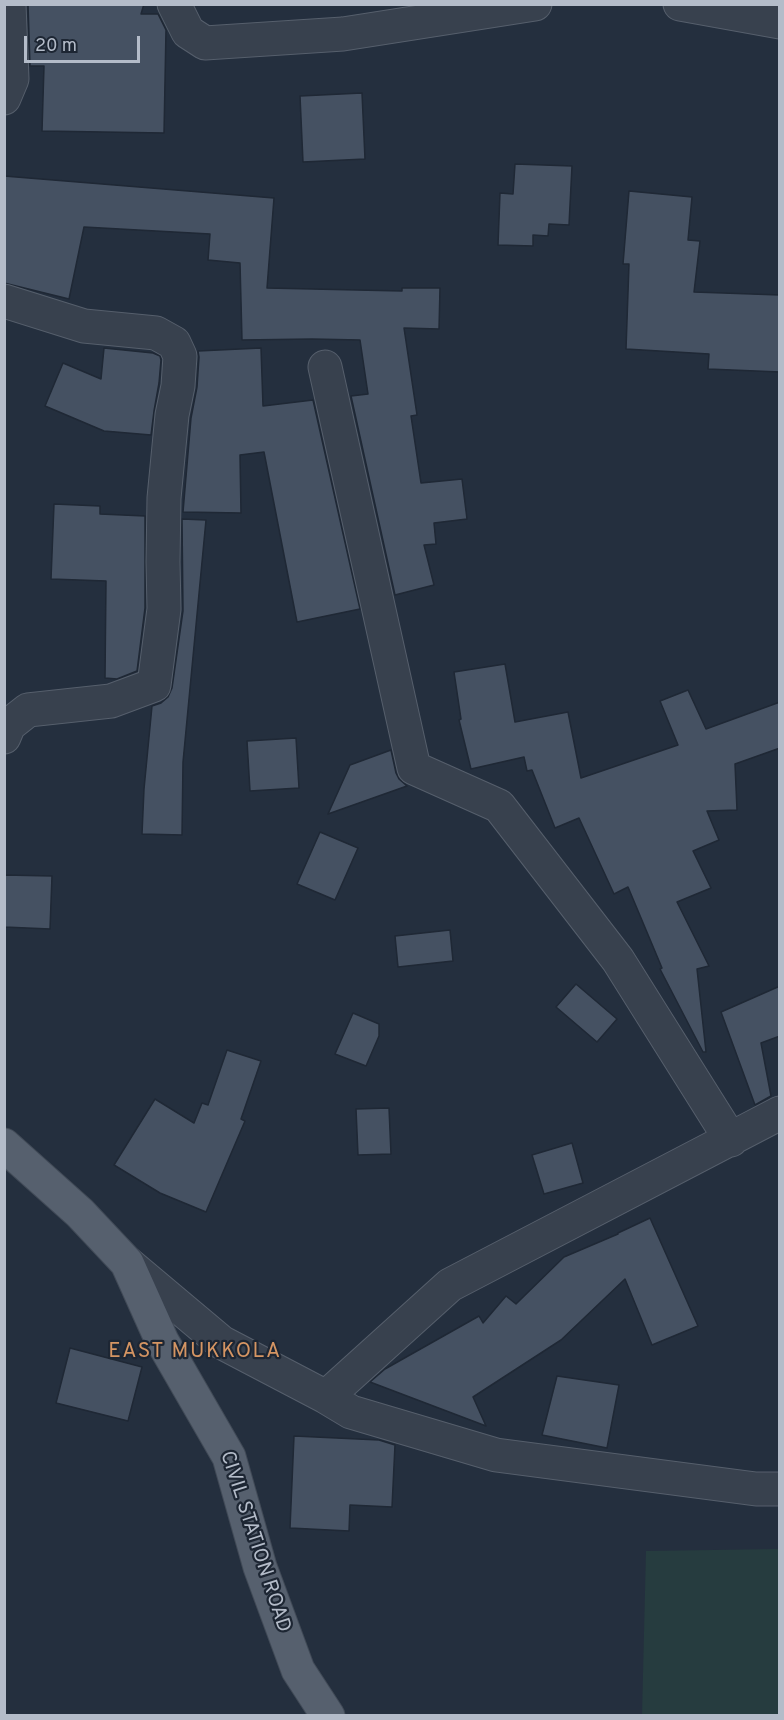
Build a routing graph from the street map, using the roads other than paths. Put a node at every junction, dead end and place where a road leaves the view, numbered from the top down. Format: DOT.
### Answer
graph roads {
  1 [pos="9,4"];
  2 [pos="174,4"];
  3 [pos="535,4"];
  4 [pos="680,4"];
  5 [pos="780,22"];
  6 [pos="4,98"];
  7 [pos="4,301"];
  8 [pos="325,367"];
  9 [pos="4,737"];
  10 [pos="780,1113"];
  11 [pos="731,1140"];
  12 [pos="4,1145"];
  13 [pos="126,1263"];
  14 [pos="326,1397"];
  15 [pos="780,1489"];
  16 [pos="328,1716"];
  1 -- 6 [label="street"];
  2 -- 3 [label="street"];
  4 -- 5 [label="street"];
  7 -- 9 [label="street"];
  8 -- 11 [label="street"];
  10 -- 11 [label="street"];
  11 -- 14 [label="street"];
  12 -- 13 [label="main road, CIVIL STATION ROAD"];
  13 -- 14 [label="street"];
  13 -- 16 [label="main road, CIVIL STATION ROAD"];
  14 -- 15 [label="street"];
}
